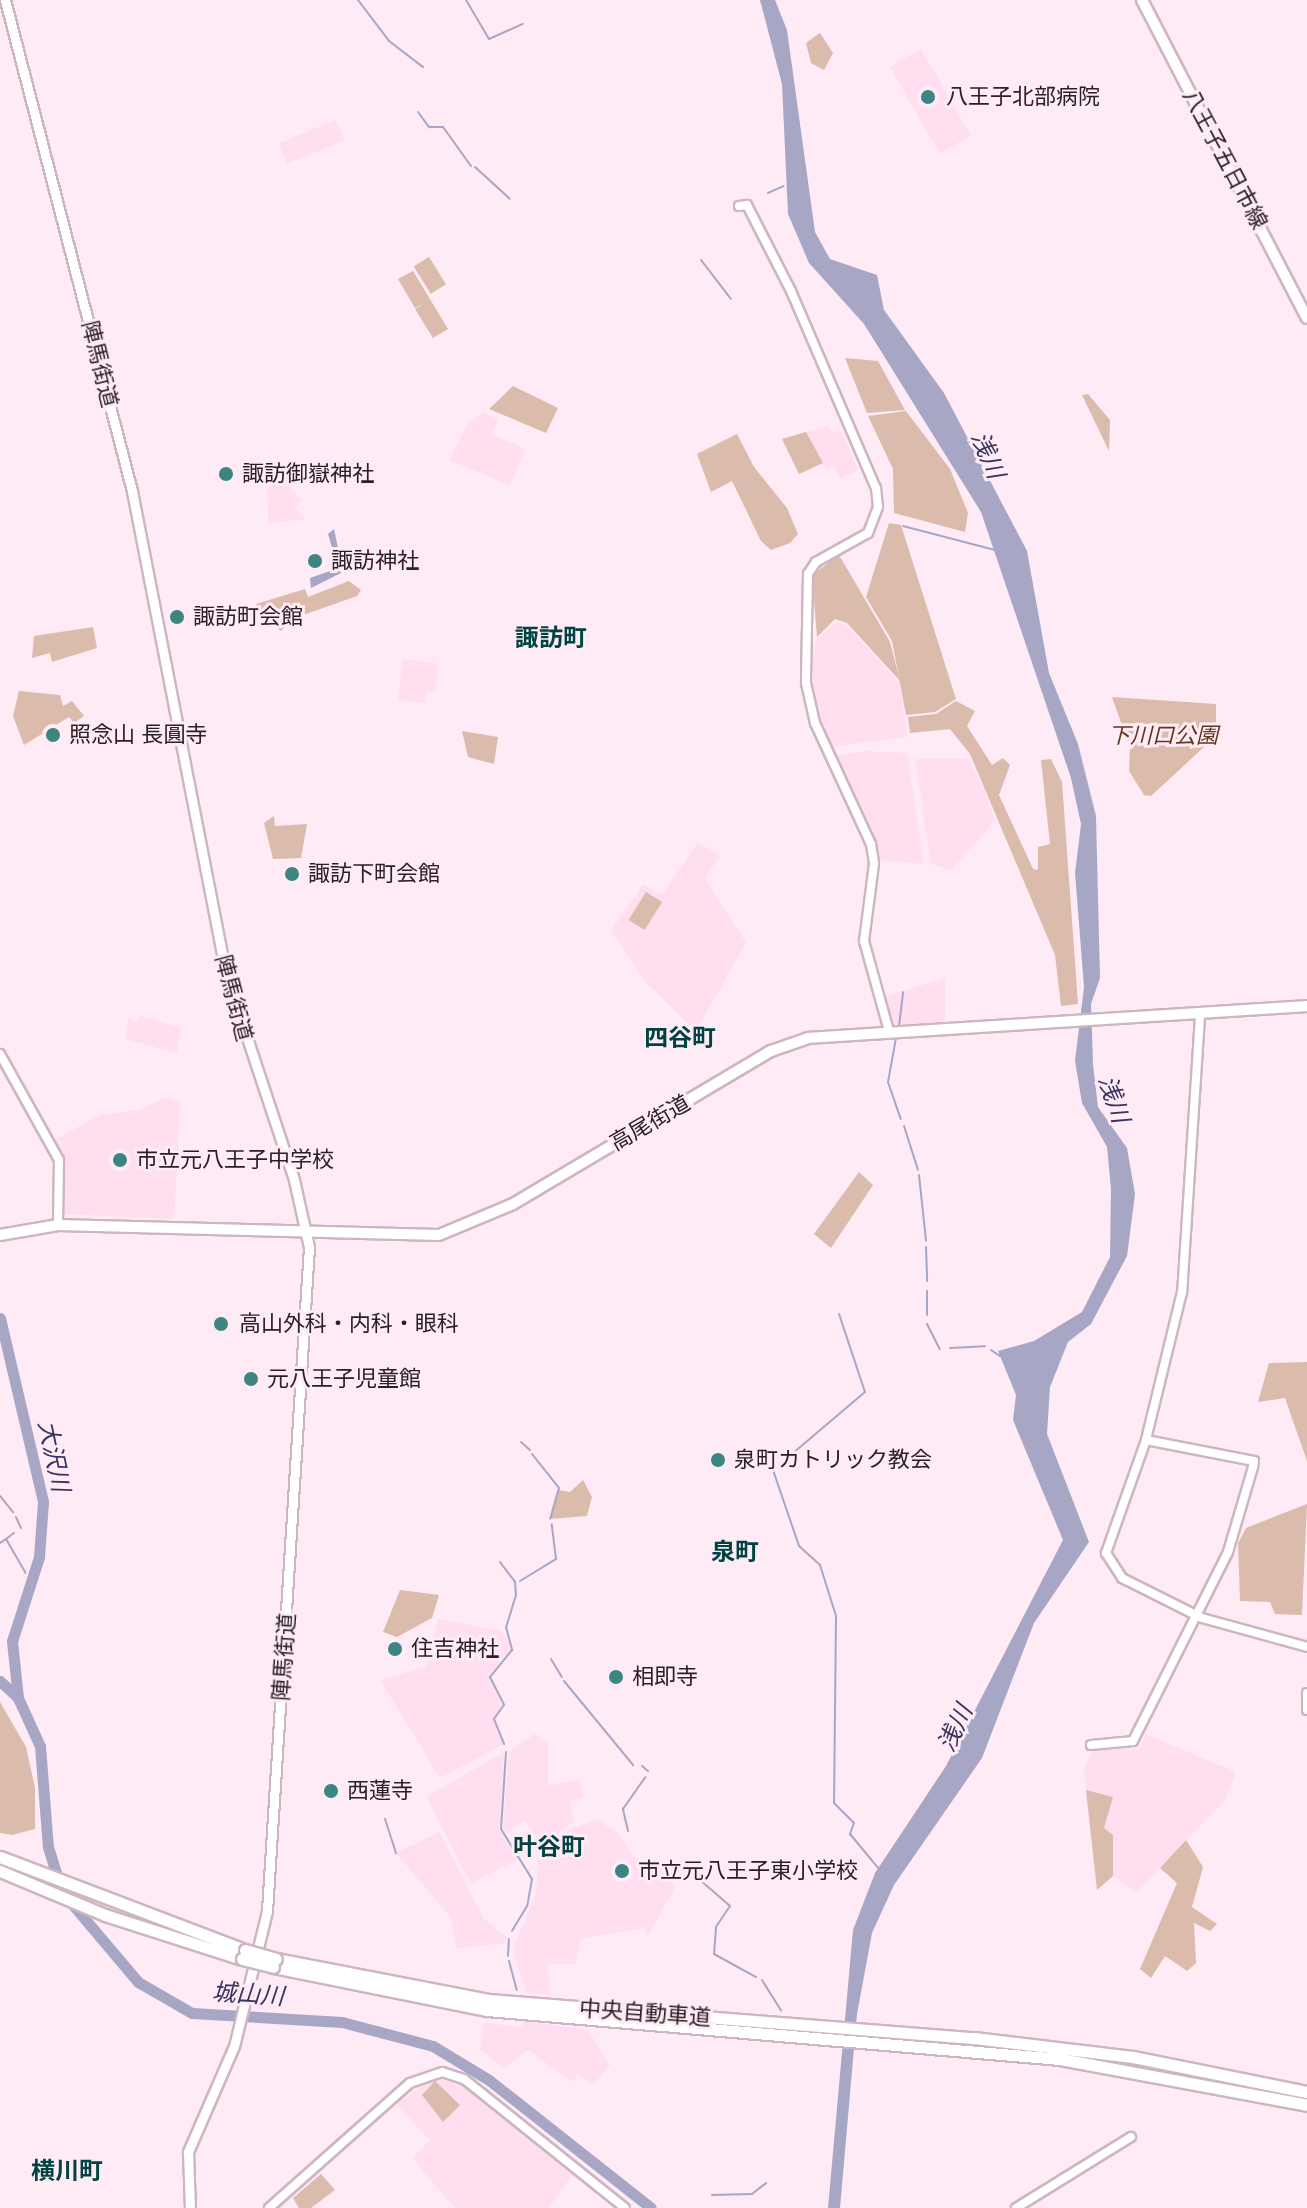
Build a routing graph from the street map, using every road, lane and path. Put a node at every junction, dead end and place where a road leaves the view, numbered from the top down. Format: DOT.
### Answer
graph roads {
  1 [pos="5,0"];
  2 [pos="1142,0"];
  3 [pos="739,206"];
  4 [pos="1307,318"];
  5 [pos="1307,1006"];
  6 [pos="1196,1016"];
  7 [pos="889,1031"];
  8 [pos="0,1054"];
  9 [pos="58,1225"];
  10 [pos="305,1232"];
  11 [pos="0,1235"];
  12 [pos="1146,1440"];
  13 [pos="1196,1615"];
  14 [pos="1307,1647"];
  15 [pos="1307,1693"];
  16 [pos="1307,1710"];
  17 [pos="1091,1745"];
  18 [pos="0,1857"];
  19 [pos="0,1871"];
  20 [pos="244,1955"];
  21 [pos="274,1963"];
  22 [pos="603,2017"];
  23 [pos="766,2027"];
  24 [pos="1307,2092"];
  25 [pos="1307,2105"];
  26 [pos="1131,2137"];
  27 [pos="190,2208"];
  28 [pos="269,2208"];
  29 [pos="625,2208"];
  30 [pos="1016,2208"];
  1 -- 10 [label="main road, 陣馬街道"];
  2 -- 4 [label="main road, 八王子五日市線"];
  3 -- 7 [label="street"];
  5 -- 6 [label="main road, 高尾街道"];
  6 -- 7 [label="main road, 高尾街道"];
  6 -- 12 [label="street"];
  7 -- 10 [label="main road, 高尾街道"];
  8 -- 9 [label="street"];
  9 -- 10 [label="main road, 高尾街道"];
  9 -- 11 [label="main road, 高尾街道"];
  10 -- 27 [label="main road, 陣馬街道"];
  12 -- 13 [label="street"];
  12 -- 13 [label="street"];
  13 -- 14 [label="street"];
  13 -- 17 [label="street"];
  15 -- 16 [label="street"];
  18 -- 20 [label="highway, 中央自動車道"];
  19 -- 20 [label="highway, 中央自動車道"];
  20 -- 21 [label="highway, 中央自動車道, bridge"];
  21 -- 22 [label="highway, 中央自動車道"];
  21 -- 22 [label="highway, 中央自動車道"];
  22 -- 23 [label="highway, 中央自動車道"];
  23 -- 24 [label="highway, 中央自動車道"];
  23 -- 25 [label="highway, 中央自動車道"];
  26 -- 30 [label="street"];
  28 -- 29 [label="street"];
}
